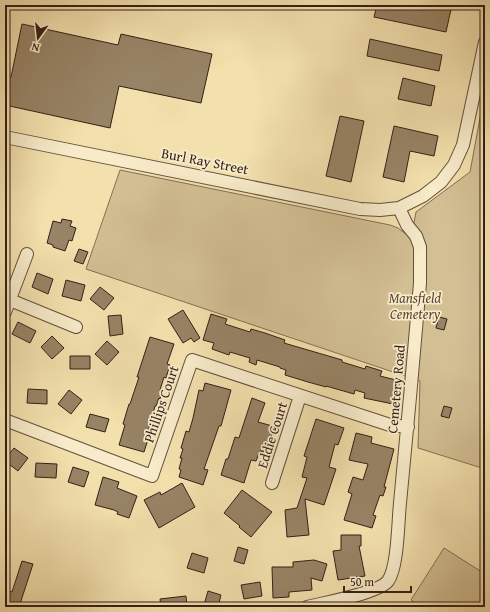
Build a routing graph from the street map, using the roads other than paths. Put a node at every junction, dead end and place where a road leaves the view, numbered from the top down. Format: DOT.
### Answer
graph roads {
  1 [pos="485,42"];
  2 [pos="5,137"];
  3 [pos="399,208"];
  4 [pos="27,254"];
  5 [pos="10,300"];
  6 [pos="5,312"];
  7 [pos="76,327"];
  8 [pos="300,396"];
  9 [pos="5,420"];
  10 [pos="408,427"];
  11 [pos="272,483"];
  12 [pos="308,607"];
  1 -- 3 [label="street"];
  2 -- 3 [label="street, Burl Ray Street"];
  3 -- 10 [label="street, Cemetery Road"];
  4 -- 5 [label="street"];
  5 -- 6 [label="street"];
  5 -- 7 [label="street"];
  8 -- 9 [label="street, Phillips Court"];
  8 -- 10 [label="street, Phillips Court"];
  8 -- 11 [label="street, Eddie Court"];
  10 -- 12 [label="street, Cemetery Road"];
}
